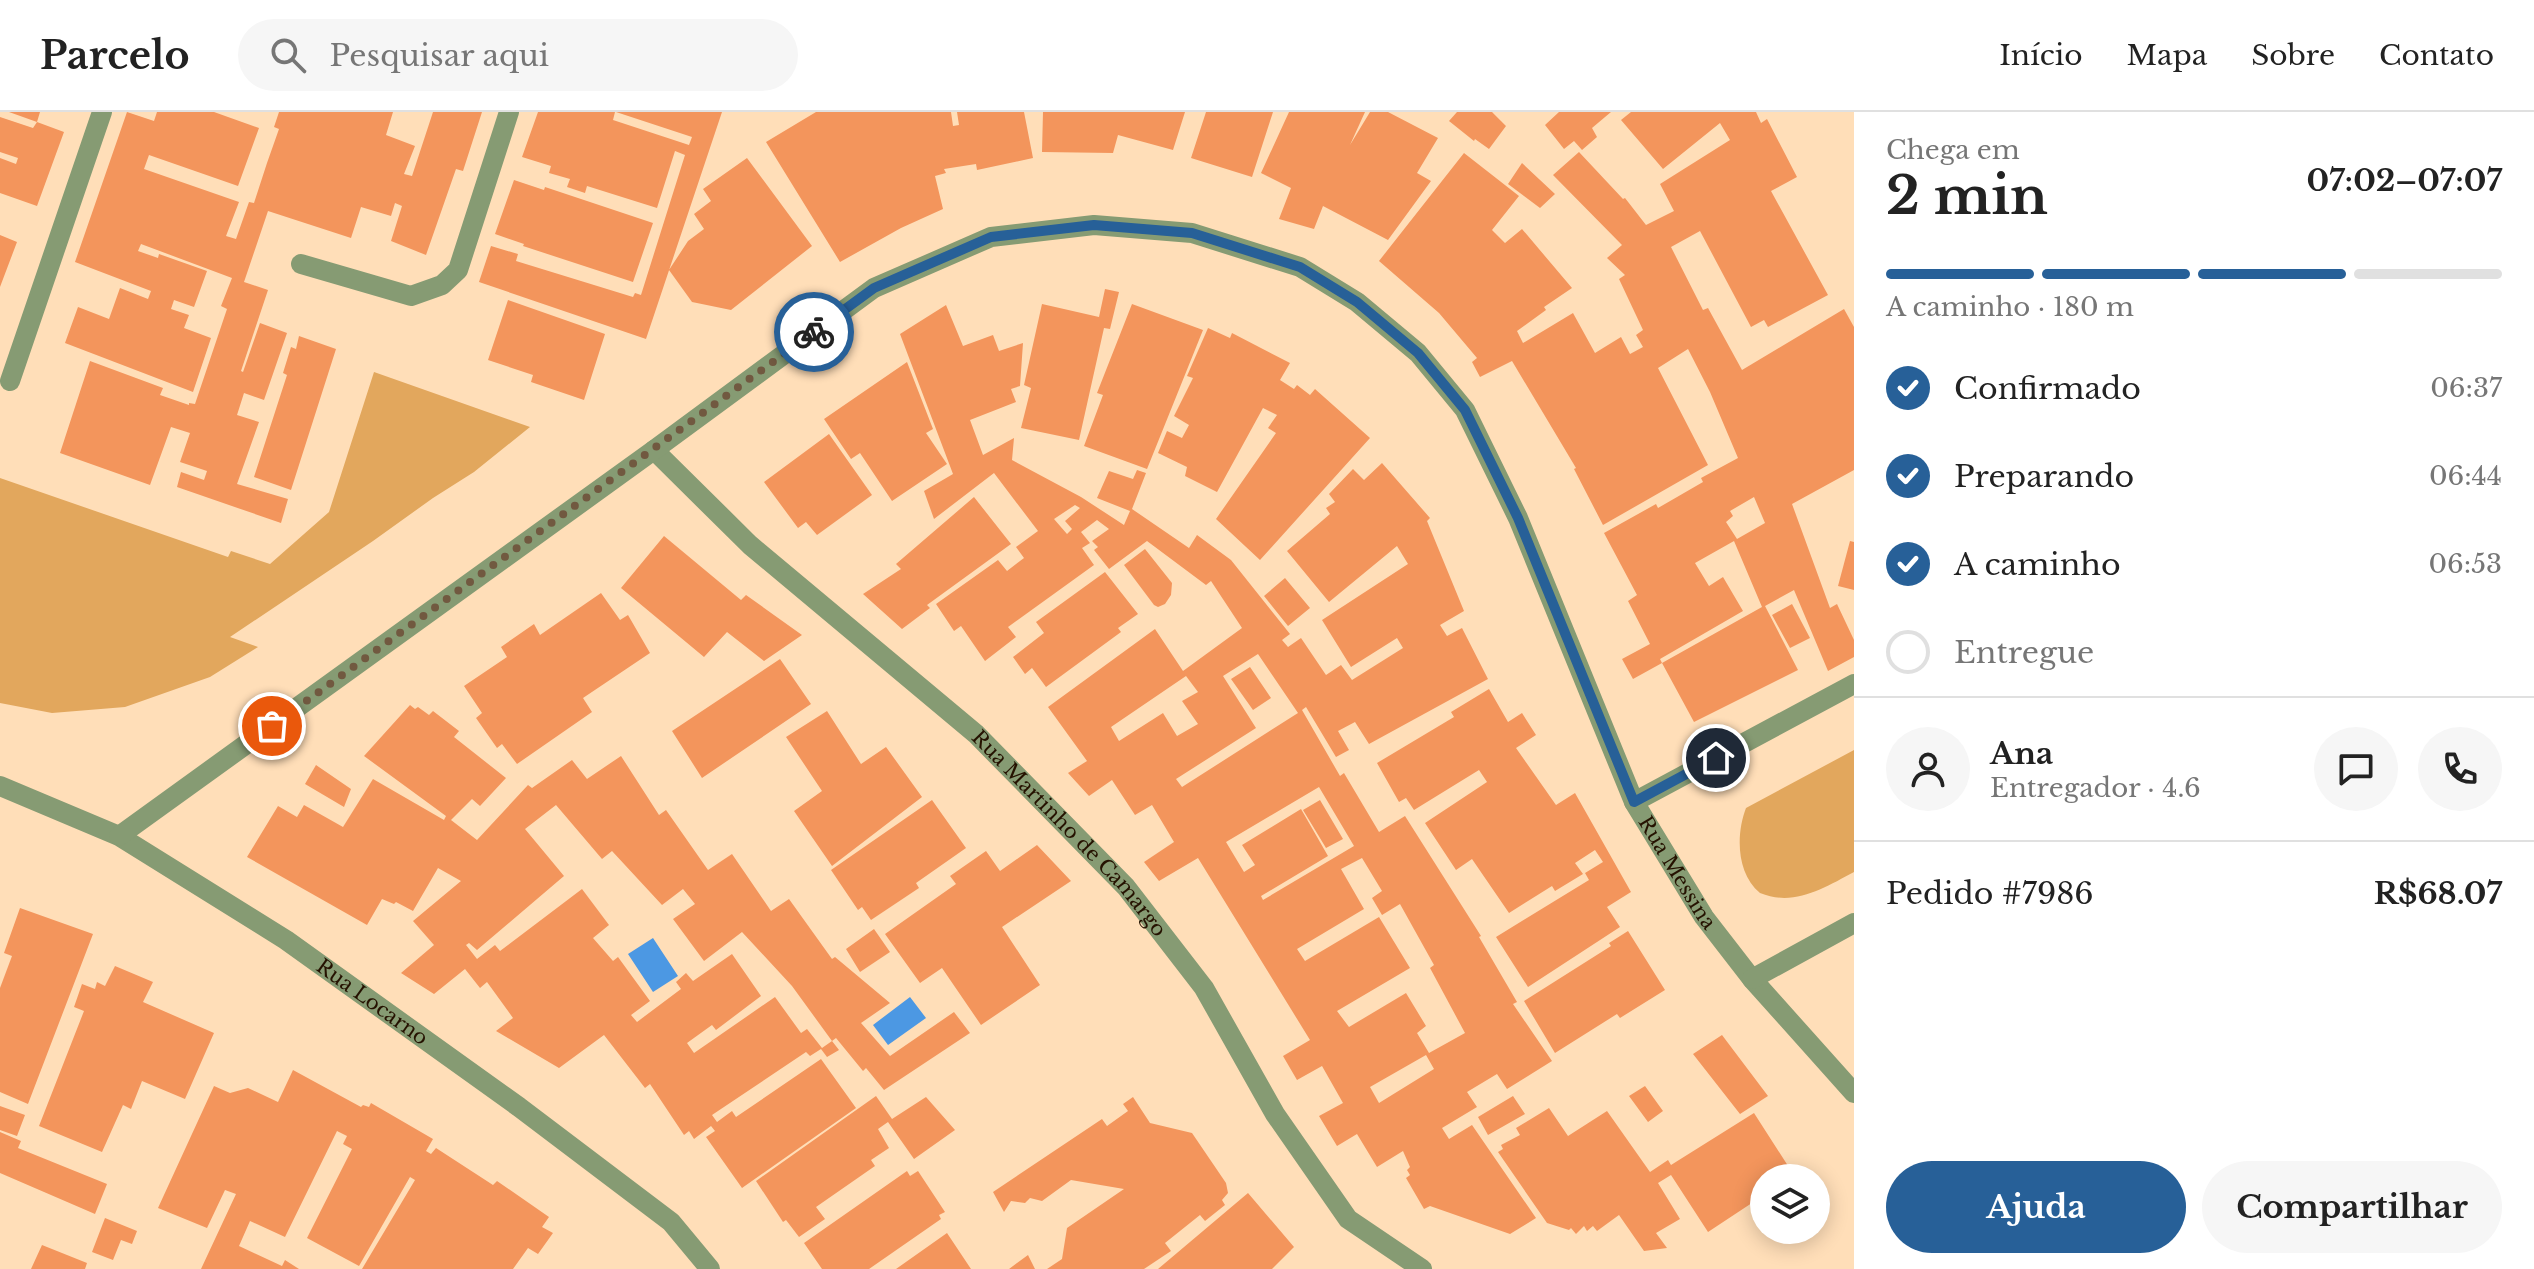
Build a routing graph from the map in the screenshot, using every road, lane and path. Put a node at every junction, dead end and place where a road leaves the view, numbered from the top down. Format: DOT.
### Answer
graph roads {
  1 [pos="102,112"];
  2 [pos="509,112"];
  3 [pos="301,264"];
  4 [pos="10,381"];
  5 [pos="654,450"];
  6 [pos="1854,684"];
  7 [pos="0,786"];
  8 [pos="1634,802"];
  9 [pos="119,836"];
  10 [pos="1854,923"];
  11 [pos="1752,979"];
  12 [pos="1854,1093"];
  13 [pos="710,1269"];
  14 [pos="1422,1269"];
  1 -- 4 [label="street"];
  2 -- 3 [label="street"];
  5 -- 8 [label="street, Rua Messina"];
  5 -- 9 [label="street, Rua Messina"];
  5 -- 14 [label="street, Rua Martinho de Camargo"];
  6 -- 8 [label="street"];
  7 -- 9 [label="street, Rua Locarno"];
  8 -- 11 [label="street, Rua Messina"];
  9 -- 13 [label="street, Rua Locarno"];
  10 -- 11 [label="street"];
  11 -- 12 [label="street, Rua Messina"];
}
